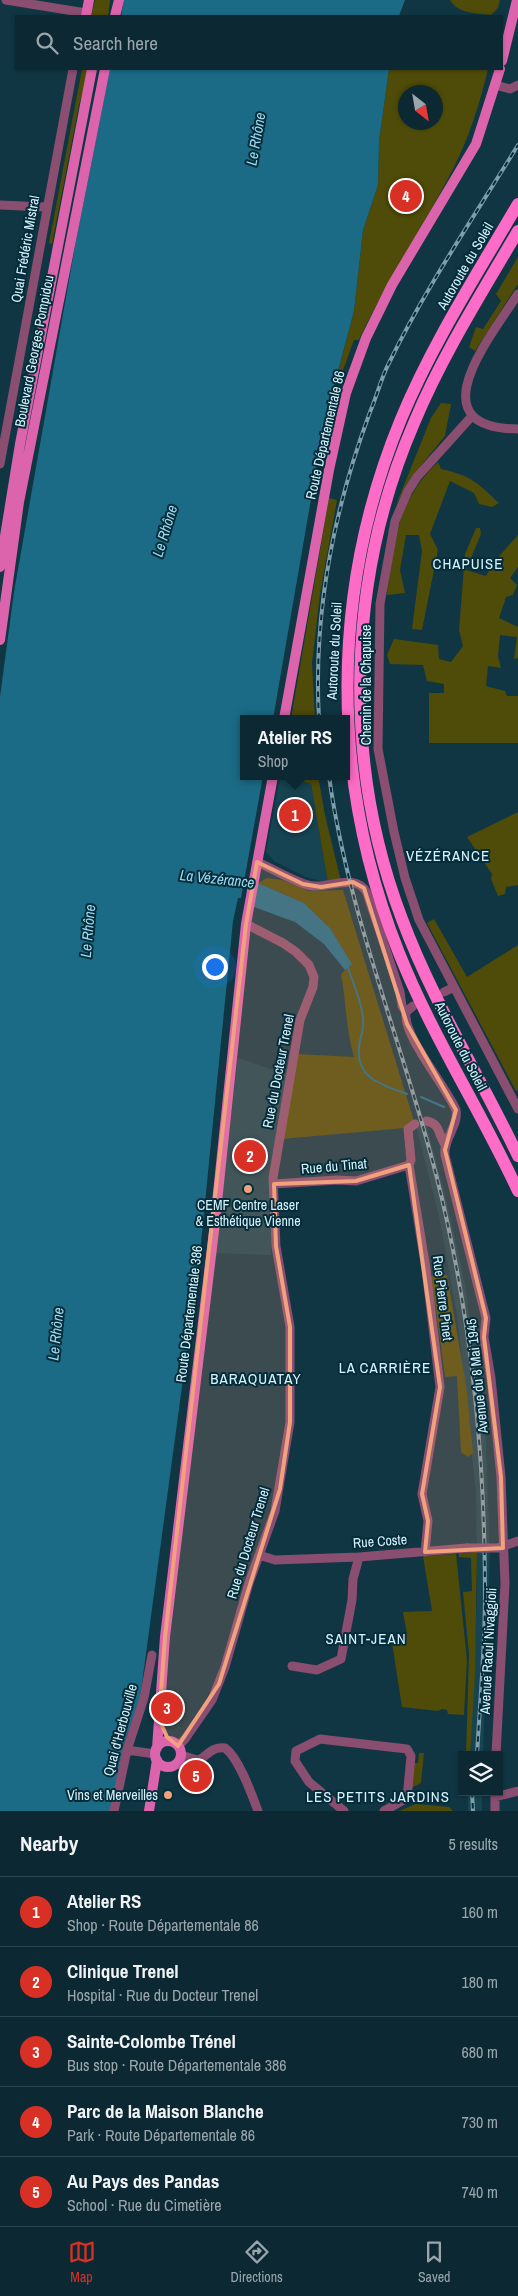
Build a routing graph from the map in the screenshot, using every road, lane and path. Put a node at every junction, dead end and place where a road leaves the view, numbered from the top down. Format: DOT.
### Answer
graph roads {
  1 [pos="6,0"];
  2 [pos="89,0"];
  3 [pos="119,0"];
  4 [pos="517,0"];
  5 [pos="86,15"];
  6 [pos="115,15"];
  7 [pos="503,57"];
  8 [pos="73,70"];
  9 [pos="92,70"];
  10 [pos="105,70"];
  11 [pos="500,70"];
  12 [pos="495,85"];
  13 [pos="518,86"];
  14 [pos="518,204"];
  15 [pos="0,205"];
  16 [pos="46,207"];
  17 [pos="518,231"];
  18 [pos="518,294"];
  19 [pos="472,416"];
  20 [pos="518,429"];
  21 [pos="0,464"];
  22 [pos="0,567"];
  23 [pos="0,640"];
  24 [pos="285,715"];
  25 [pos="347,715"];
  26 [pos="350,756"];
  27 [pos="272,780"];
  28 [pos="257,862"];
  29 [pos="246,924"];
  30 [pos="454,988"];
  31 [pos="444,992"];
  32 [pos="518,1109"];
  33 [pos="426,1121"];
  34 [pos="415,1124"];
  35 [pos="446,1146"];
  36 [pos="518,1156"];
  37 [pos="409,1166"];
  38 [pos="274,1184"];
  39 [pos="518,1191"];
  40 [pos="518,1541"];
  41 [pos="500,1548"];
  42 [pos="425,1552"];
  43 [pos="259,1555"];
  44 [pos="360,1557"];
  45 [pos="152,1656"];
  46 [pos="292,1666"];
  47 [pos="159,1719"];
  48 [pos="127,1750"];
  49 [pos="496,1751"];
  50 [pos="156,1754"];
  51 [pos="174,1754"];
  52 [pos="152,1786"];
  53 [pos="518,1791"];
  54 [pos="503,1794"];
  55 [pos="495,1796"];
  56 [pos="114,1811"];
  57 [pos="149,1811"];
  58 [pos="258,1811"];
  59 [pos="344,1811"];
  60 [pos="384,1811"];
  61 [pos="496,1811"];
  1 -- 5 [label="street"];
  2 -- 5 [label="main road"];
  3 -- 6 [label="main road"];
  4 -- 7 [label="main road"];
  8 -- 16 [label="street, Quai Frédéric Mistral"];
  9 -- 22 [label="main road, Boulevard Georges Pompidou"];
  10 -- 23 [label="main road, Boulevard Georges Pompidou"];
  11 -- 12 [label="main road, Route Départementale 86"];
  12 -- 13 [label="street"];
  12 -- 24 [label="main road, Route Départementale 86"];
  14 -- 25 [label="highway, Autoroute du Soleil"];
  15 -- 16 [label="street"];
  16 -- 21 [label="street, Quai Frédéric Mistral"];
  17 -- 36 [label="highway, Autoroute du Soleil"];
  18 -- 19 [label="street"];
  19 -- 20 [label="street"];
  19 -- 30 [label="street, Chemin de la Chapuise"];
  26 -- 39 [label="highway, Autoroute du Soleil"];
  27 -- 28 [label="main road"];
  28 -- 29 [label="main road, Route Départementale 386"];
  28 -- 35 [label="street"];
  29 -- 38 [label="street, Rue du Docteur Trenel"];
  29 -- 47 [label="main road, Route Départementale 386"];
  30 -- 31 [label="street"];
  30 -- 32 [label="street, Chemin de la Chapuise"];
  33 -- 35 [label="street"];
  34 -- 37 [label="street"];
  35 -- 41 [label="street, Avenue du 8 Mai 1945"];
  37 -- 38 [label="street, Rue du Tinat"];
  37 -- 42 [label="street, Rue Pierre Pinet"];
  38 -- 43 [label="street, Rue du Docteur Trenel"];
  40 -- 41 [label="street"];
  41 -- 42 [label="street, Rue Coste, bridge"];
  41 -- 49 [label="street, Avenue Raoul Nivaggioli"];
  42 -- 44 [label="street, Rue Coste"];
  43 -- 44 [label="street, Rue Coste"];
  43 -- 51 [label="street, Rue du Docteur Trenel"];
  44 -- 46 [label="street"];
  45 -- 48 [label="street, Quai d'Herbouville"];
  47 -- 50 [label="main road, Route Départementale 386"];
  47 -- 51 [label="main road"];
  48 -- 50 [label="street"];
  48 -- 56 [label="street, Quai d'Herbouville"];
  50 -- 51 [label="main road"];
  50 -- 51 [label="main road"];
  50 -- 52 [label="main road, Route Départementale 386"];
  51 -- 52 [label="main road"];
  51 -- 58 [label="street"];
  52 -- 57 [label="main road, Route Départementale 386"];
  53 -- 54 [label="street"];
  55 -- 61 [label="street"];
  59 -- 60 [label="street"];
}
